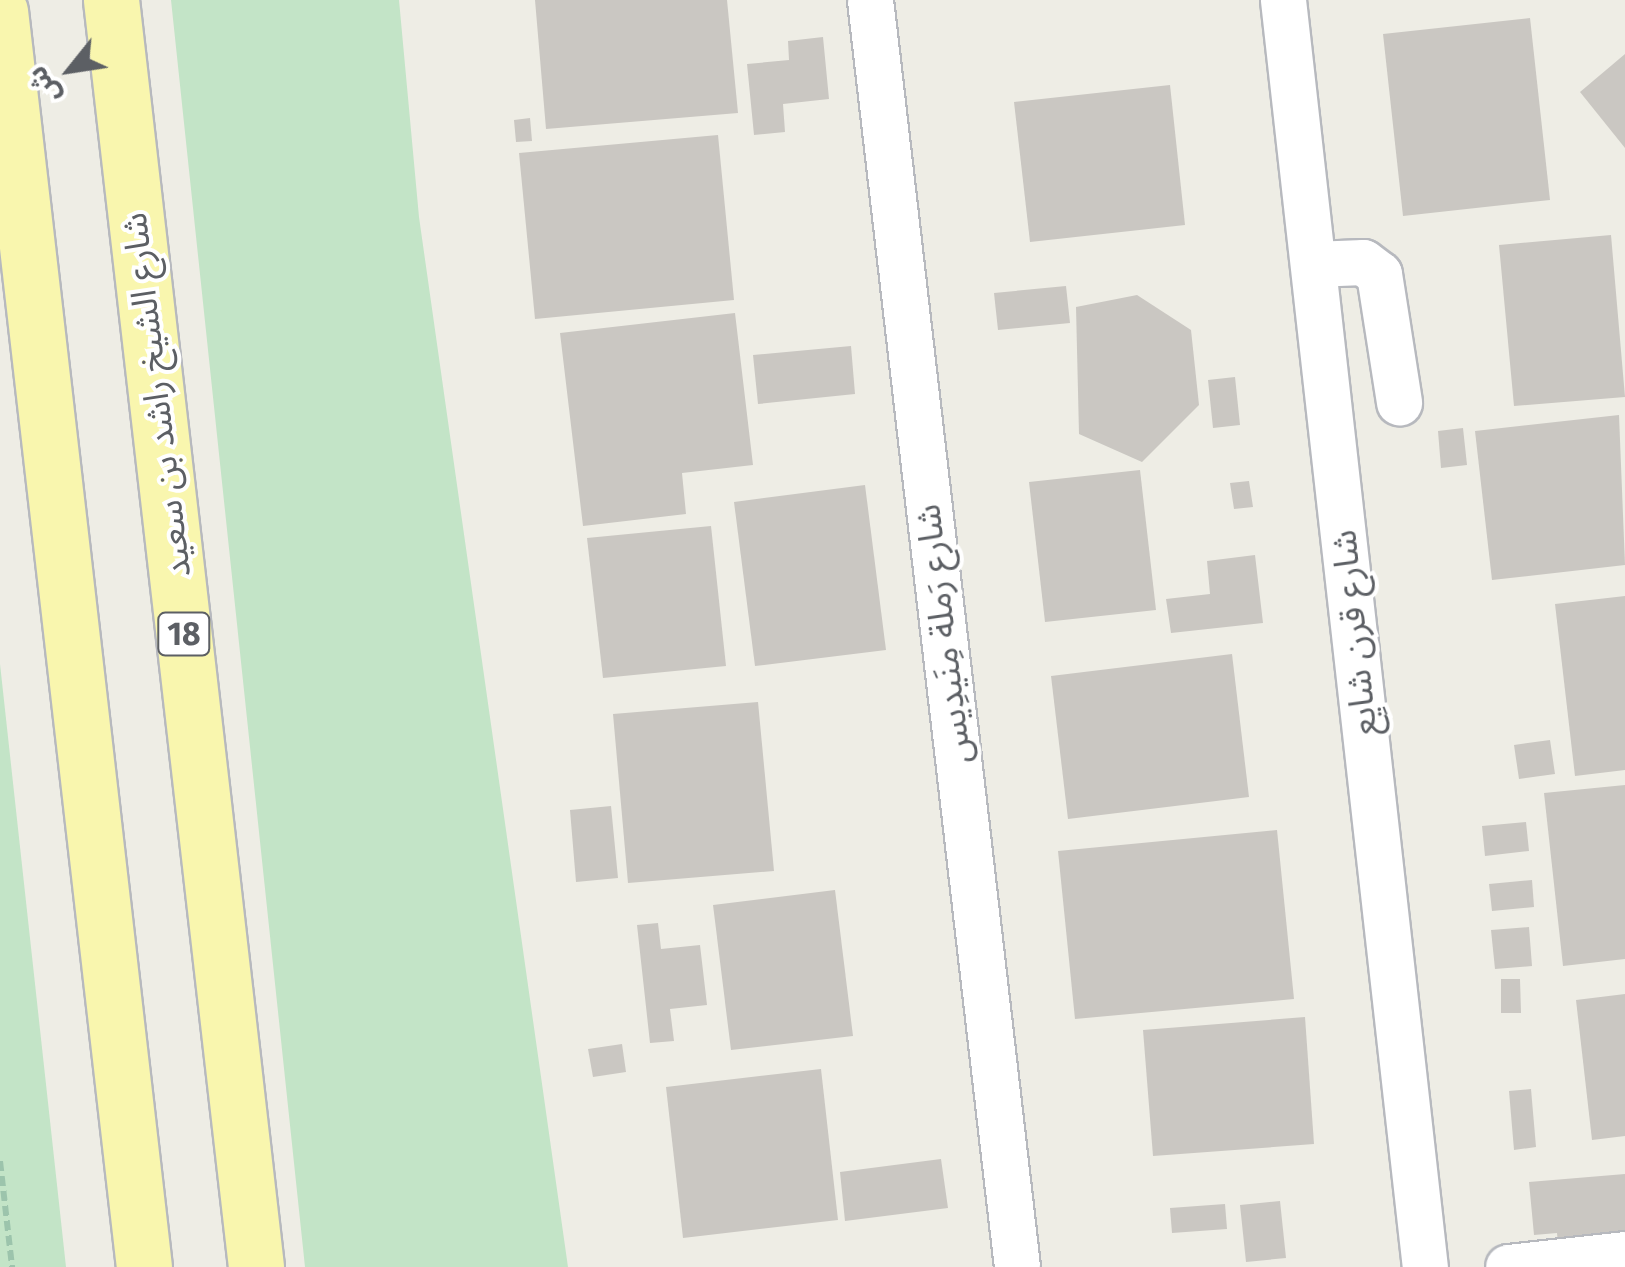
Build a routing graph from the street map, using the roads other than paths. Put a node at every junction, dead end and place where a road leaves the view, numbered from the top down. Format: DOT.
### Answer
graph roads {
  1 [pos="111,0"];
  2 [pos="1283,0"];
  3 [pos="881,1"];
  4 [pos="0,11"];
  5 [pos="1313,264"];
  6 [pos="1388,316"];
  7 [pos="1319,322"];
  8 [pos="1398,402"];
  9 [pos="1625,1254"];
  10 [pos="148,1260"];
  11 [pos="256,1267"];
  12 [pos="1017,1267"];
  13 [pos="1426,1267"];
  14 [pos="1508,1267"];
  1 -- 11 [label="main road, شارع الشيخ راشد بن سعيد / 18"];
  2 -- 5 [label="street, شارع قرن شايِع"];
  3 -- 12 [label="street, شارع رَملة مِنَيدِيس"];
  4 -- 10 [label="main road"];
  5 -- 6 [label="street"];
  5 -- 7 [label="street, شارع قرن شايِع"];
  6 -- 7 [label="street"];
  6 -- 8 [label="street"];
  7 -- 13 [label="street, شارع قرن شايِع"];
  9 -- 14 [label="street"];
}
